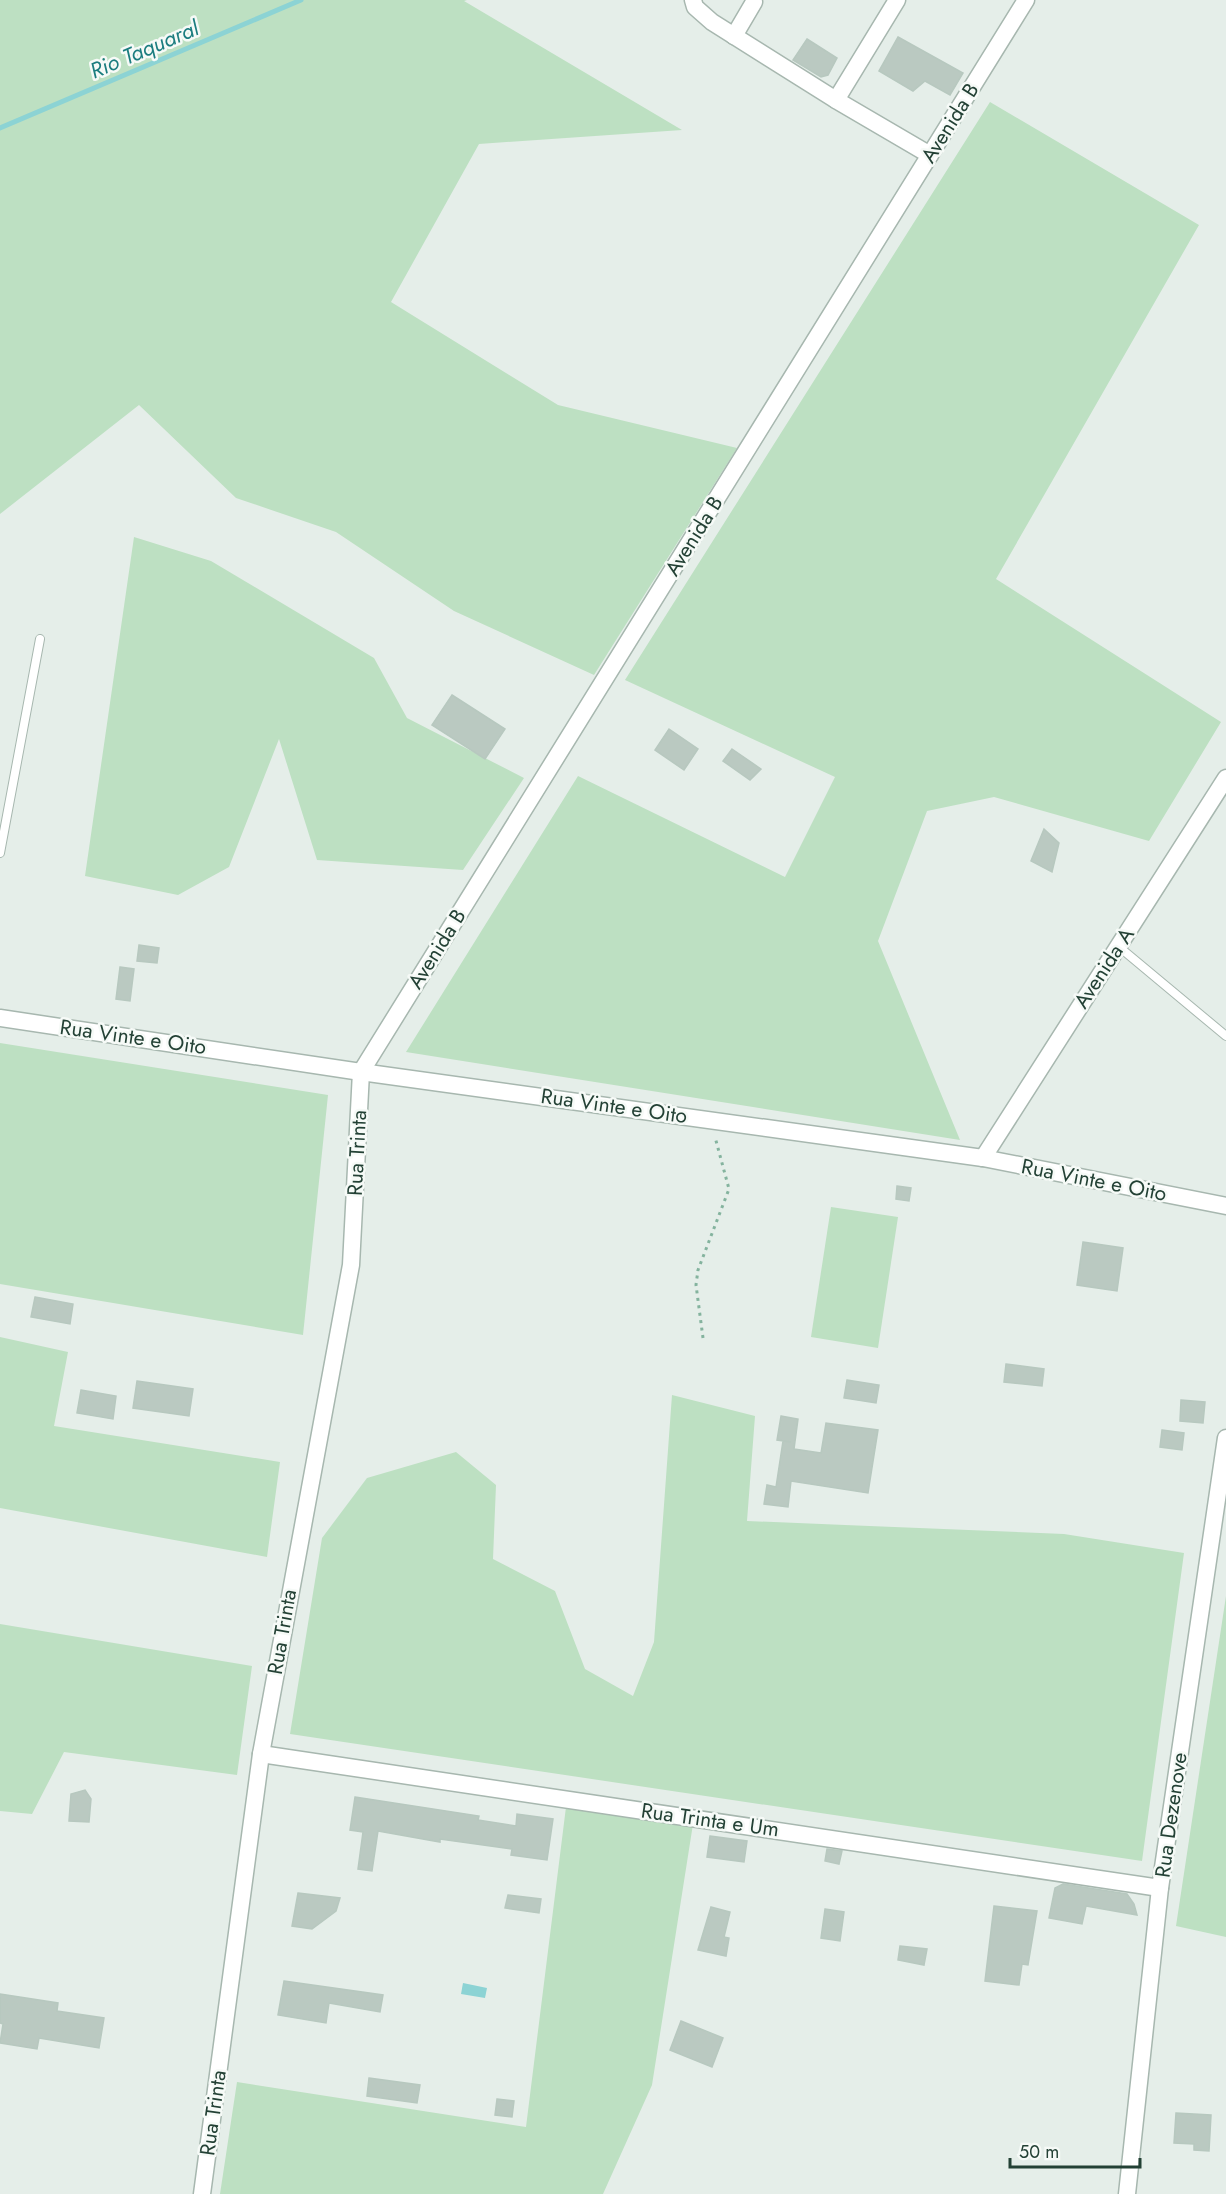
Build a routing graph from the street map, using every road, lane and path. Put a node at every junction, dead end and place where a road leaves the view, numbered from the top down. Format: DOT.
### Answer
graph roads {
  1 [pos="693,0"];
  2 [pos="897,0"];
  3 [pos="1026,0"];
  4 [pos="753,2"];
  5 [pos="734,36"];
  6 [pos="836,100"];
  7 [pos="930,155"];
  8 [pos="40,639"];
  9 [pos="1226,778"];
  10 [pos="0,853"];
  11 [pos="1118,946"];
  12 [pos="0,1018"];
  13 [pos="1226,1036"];
  14 [pos="361,1072"];
  15 [pos="719,1121"];
  16 [pos="983,1158"];
  17 [pos="1226,1206"];
  18 [pos="703,1338"];
  19 [pos="1226,1438"];
  20 [pos="261,1754"];
  21 [pos="1160,1888"];
  22 [pos="202,2194"];
  23 [pos="1127,2194"];
  1 -- 5 [label="street"];
  2 -- 6 [label="street"];
  3 -- 7 [label="street, Avenida B"];
  4 -- 5 [label="street"];
  5 -- 6 [label="street"];
  6 -- 7 [label="street"];
  7 -- 14 [label="street, Avenida B"];
  8 -- 10 [label="lane"];
  9 -- 11 [label="street, Avenida A"];
  11 -- 13 [label="lane"];
  11 -- 16 [label="street, Avenida A"];
  12 -- 14 [label="street, Rua Vinte e Oito"];
  14 -- 15 [label="street, Rua Vinte e Oito"];
  14 -- 20 [label="street, Rua Trinta"];
  15 -- 16 [label="street, Rua Vinte e Oito"];
  15 -- 18 [label="path"];
  16 -- 17 [label="street, Rua Vinte e Oito"];
  19 -- 21 [label="street, Rua Dezenove"];
  20 -- 21 [label="street, Rua Trinta e Um"];
  20 -- 22 [label="street, Rua Trinta"];
  21 -- 23 [label="street, Rua Dezenove"];
}
